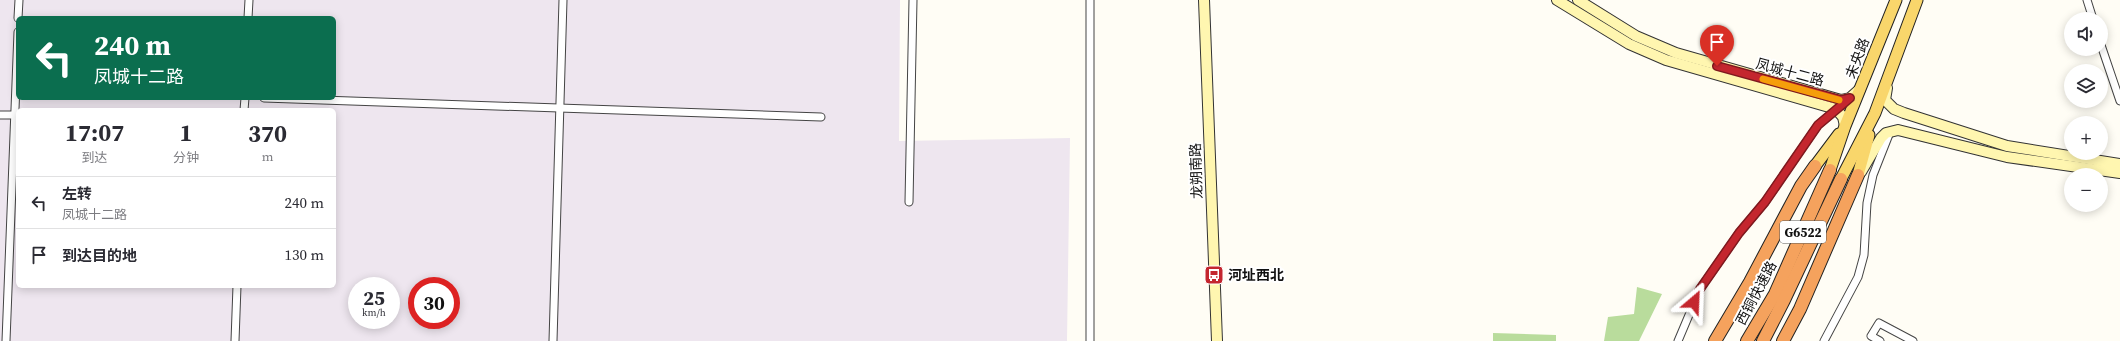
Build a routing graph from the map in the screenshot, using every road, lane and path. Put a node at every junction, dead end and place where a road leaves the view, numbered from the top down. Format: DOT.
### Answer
graph roads {
  1 [pos="19,0"];
  2 [pos="249,0"];
  3 [pos="563,0"];
  4 [pos="913,0"];
  5 [pos="1090,0"];
  6 [pos="1204,0"];
  7 [pos="1558,0"];
  8 [pos="1578,0"];
  9 [pos="1896,0"];
  10 [pos="1917,0"];
  11 [pos="2087,0"];
  12 [pos="2090,12"];
  13 [pos="18,16"];
  14 [pos="248,16"];
  15 [pos="2105,56"];
  16 [pos="1891,74"];
  17 [pos="1862,87"];
  18 [pos="1850,98"];
  19 [pos="16,100"];
  20 [pos="323,100"];
  21 [pos="2120,101"];
  22 [pos="560,108"];
  23 [pos="1836,109"];
  24 [pos="1874,113"];
  25 [pos="0,115"];
  26 [pos="15,115"];
  27 [pos="821,118"];
  28 [pos="1846,126"];
  29 [pos="1890,132"];
  30 [pos="2120,164"];
  31 [pos="1815,166"];
  32 [pos="1830,170"];
  33 [pos="2120,173"];
  34 [pos="1858,175"];
  35 [pos="1841,178"];
  36 [pos="909,202"];
  37 [pos="237,288"];
  38 [pos="6,341"];
  39 [pos="235,341"];
  40 [pos="553,341"];
  41 [pos="1090,341"];
  42 [pos="1217,341"];
  43 [pos="1678,341"];
  44 [pos="1715,341"];
  45 [pos="1747,341"];
  46 [pos="1762,341"];
  47 [pos="1783,341"];
  48 [pos="1824,341"];
  49 [pos="1880,341"];
  50 [pos="1913,341"];
  1 -- 13 [label="street"];
  2 -- 14 [label="street"];
  3 -- 22 [label="street"];
  4 -- 36 [label="street"];
  5 -- 41 [label="street"];
  6 -- 42 [label="street, 龙朔南路"];
  7 -- 23 [label="street, 凤城十二路"];
  8 -- 18 [label="street, 凤城十二路"];
  9 -- 17 [label="main road, 未央路"];
  10 -- 16 [label="main road"];
  11 -- 12 [label="street"];
  15 -- 21 [label="street"];
  16 -- 24 [label="main road"];
  16 -- 30 [label="street"];
  17 -- 18 [label="street"];
  17 -- 28 [label="main road, 未央路"];
  18 -- 23 [label="street"];
  19 -- 26 [label="street"];
  20 -- 22 [label="street"];
  22 -- 27 [label="street"];
  22 -- 40 [label="street"];
  23 -- 28 [label="street"];
  23 -- 43 [label="street"];
  24 -- 34 [label="main road"];
  24 -- 35 [label="main road"];
  25 -- 26 [label="street"];
  26 -- 38 [label="street"];
  28 -- 31 [label="main road"];
  28 -- 32 [label="main road"];
  29 -- 33 [label="street"];
  29 -- 34 [label="street"];
  29 -- 48 [label="street"];
  31 -- 44 [label="highway"];
  32 -- 45 [label="highway, 西铜快速路 / G6522"];
  34 -- 47 [label="highway"];
  35 -- 46 [label="highway, 西铜快速路 / G6522"];
  37 -- 39 [label="street"];
  49 -- 50 [label="street"];
}
